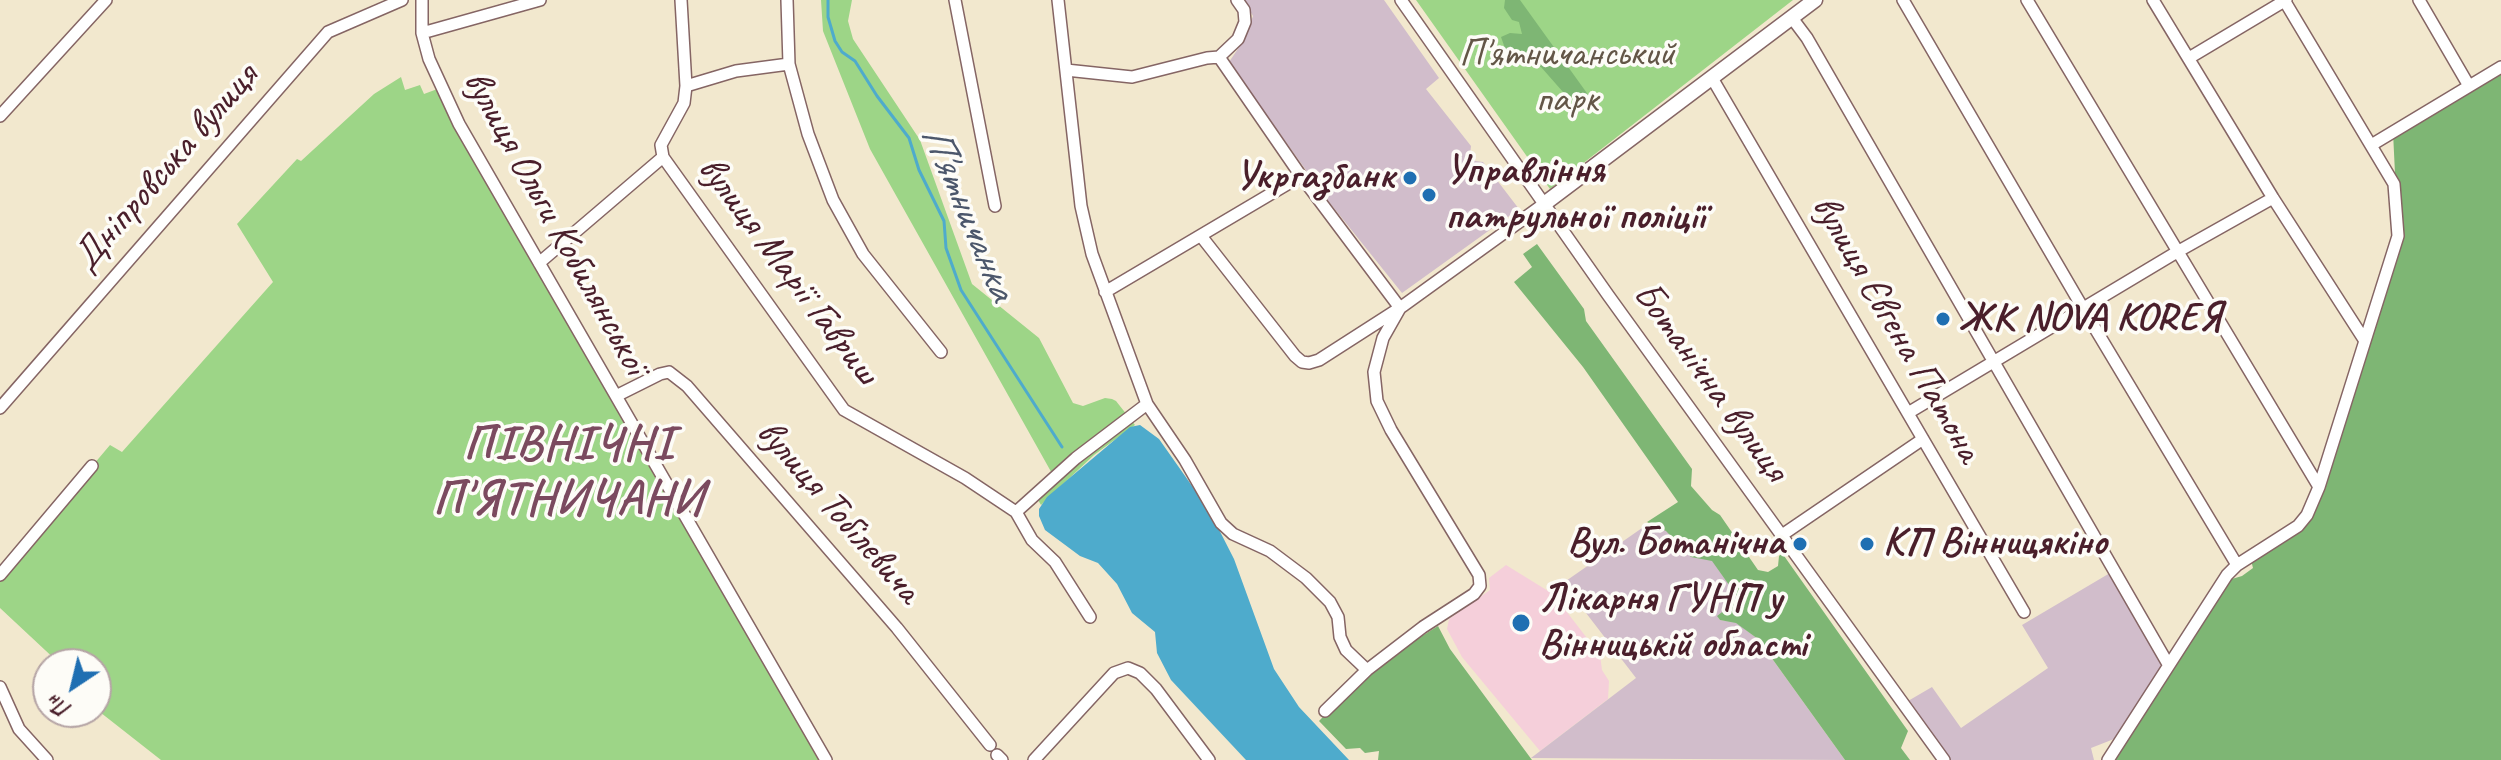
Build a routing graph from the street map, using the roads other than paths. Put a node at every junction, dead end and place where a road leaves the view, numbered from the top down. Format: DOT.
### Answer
graph roads {
  1 [pos="106,0"];
  2 [pos="402,0"];
  3 [pos="422,0"];
  4 [pos="540,0"];
  5 [pos="681,0"];
  6 [pos="787,0"];
  7 [pos="955,0"];
  8 [pos="1058,0"];
  9 [pos="1237,0"];
  10 [pos="1401,0"];
  11 [pos="1815,0"];
  12 [pos="1903,0"];
  13 [pos="2027,0"];
  14 [pos="2153,0"];
  15 [pos="2285,0"];
  16 [pos="2419,0"];
  17 [pos="1792,18"];
  18 [pos="422,33"];
  19 [pos="1219,57"];
  20 [pos="2189,58"];
  21 [pos="789,64"];
  22 [pos="2501,67"];
  23 [pos="1066,70"];
  24 [pos="1712,78"];
  25 [pos="686,86"];
  26 [pos="2469,86"];
  27 [pos="0,116"];
  28 [pos="2373,144"];
  29 [pos="663,157"];
  30 [pos="1301,176"];
  31 [pos="2273,198"];
  32 [pos="1544,204"];
  33 [pos="995,206"];
  34 [pos="1201,236"];
  35 [pos="2177,252"];
  36 [pos="539,263"];
  37 [pos="1105,292"];
  38 [pos="1400,308"];
  39 [pos="2084,310"];
  40 [pos="2365,341"];
  41 [pos="941,352"];
  42 [pos="1995,362"];
  43 [pos="616,396"];
  44 [pos="1147,404"];
  45 [pos="0,408"];
  46 [pos="1908,413"];
  47 [pos="1923,439"];
  48 [pos="92,466"];
  49 [pos="2319,487"];
  50 [pos="1016,512"];
  51 [pos="1782,535"];
  52 [pos="2237,565"];
  53 [pos="0,575"];
  54 [pos="2024,612"];
  55 [pos="1090,617"];
  56 [pos="2168,664"];
  57 [pos="1367,670"];
  58 [pos="0,687"];
  59 [pos="1325,711"];
  60 [pos="996,753"];
  61 [pos="47,760"];
  62 [pos="826,760"];
  63 [pos="1034,760"];
  64 [pos="1209,760"];
  65 [pos="1944,760"];
  66 [pos="2108,760"];
  1 -- 27 [label="street"];
  2 -- 45 [label="street, Дніпровська вулиця"];
  3 -- 18 [label="street, вулиця Ольги Кобилянської"];
  4 -- 18 [label="street"];
  5 -- 25 [label="street, вулиця Марії Гавриш"];
  6 -- 21 [label="street"];
  7 -- 33 [label="street"];
  8 -- 23 [label="street"];
  9 -- 19 [label="street"];
  10 -- 32 [label="street, Ботанічна вулиця"];
  11 -- 17 [label="street"];
  12 -- 39 [label="street"];
  13 -- 35 [label="street"];
  14 -- 20 [label="street"];
  15 -- 20 [label="street"];
  15 -- 28 [label="street"];
  16 -- 26 [label="street"];
  17 -- 24 [label="street"];
  17 -- 42 [label="street"];
  18 -- 36 [label="street, вулиця Ольги Кобилянської"];
  19 -- 23 [label="street"];
  19 -- 30 [label="street"];
  20 -- 31 [label="street"];
  21 -- 25 [label="street"];
  21 -- 41 [label="street"];
  22 -- 26 [label="street"];
  23 -- 37 [label="street"];
  24 -- 32 [label="street"];
  24 -- 46 [label="street, вулиця Євгена Патона"];
  25 -- 29 [label="street, вулиця Марії Гавриш"];
  26 -- 28 [label="street"];
  28 -- 40 [label="street"];
  29 -- 36 [label="street"];
  29 -- 50 [label="street, вулиця Марії Гавриш"];
  30 -- 34 [label="street"];
  30 -- 38 [label="street"];
  31 -- 35 [label="street"];
  31 -- 40 [label="street"];
  32 -- 38 [label="street"];
  32 -- 51 [label="street, Ботанічна вулиця"];
  34 -- 37 [label="street"];
  34 -- 38 [label="street"];
  35 -- 39 [label="street"];
  35 -- 49 [label="street"];
  36 -- 43 [label="street, вулиця Ольги Кобилянської"];
  37 -- 44 [label="street"];
  38 -- 57 [label="street"];
  39 -- 42 [label="street"];
  39 -- 52 [label="street"];
  40 -- 49 [label="street"];
  42 -- 46 [label="street"];
  42 -- 56 [label="street"];
  43 -- 60 [label="street, вулиця Тобілевича"];
  43 -- 62 [label="street, вулиця Ольги Кобилянської"];
  44 -- 50 [label="street"];
  44 -- 57 [label="street"];
  46 -- 47 [label="street, вулиця Євгена Патона"];
  47 -- 51 [label="street"];
  47 -- 54 [label="street, вулиця Євгена Патона"];
  48 -- 53 [label="street"];
  49 -- 52 [label="street"];
  50 -- 55 [label="street, вулиця Марії Гавриш"];
  51 -- 65 [label="street, Ботанічна вулиця"];
  52 -- 56 [label="street"];
  56 -- 66 [label="street"];
  57 -- 59 [label="street"];
  58 -- 61 [label="street"];
  63 -- 64 [label="street"];
}
